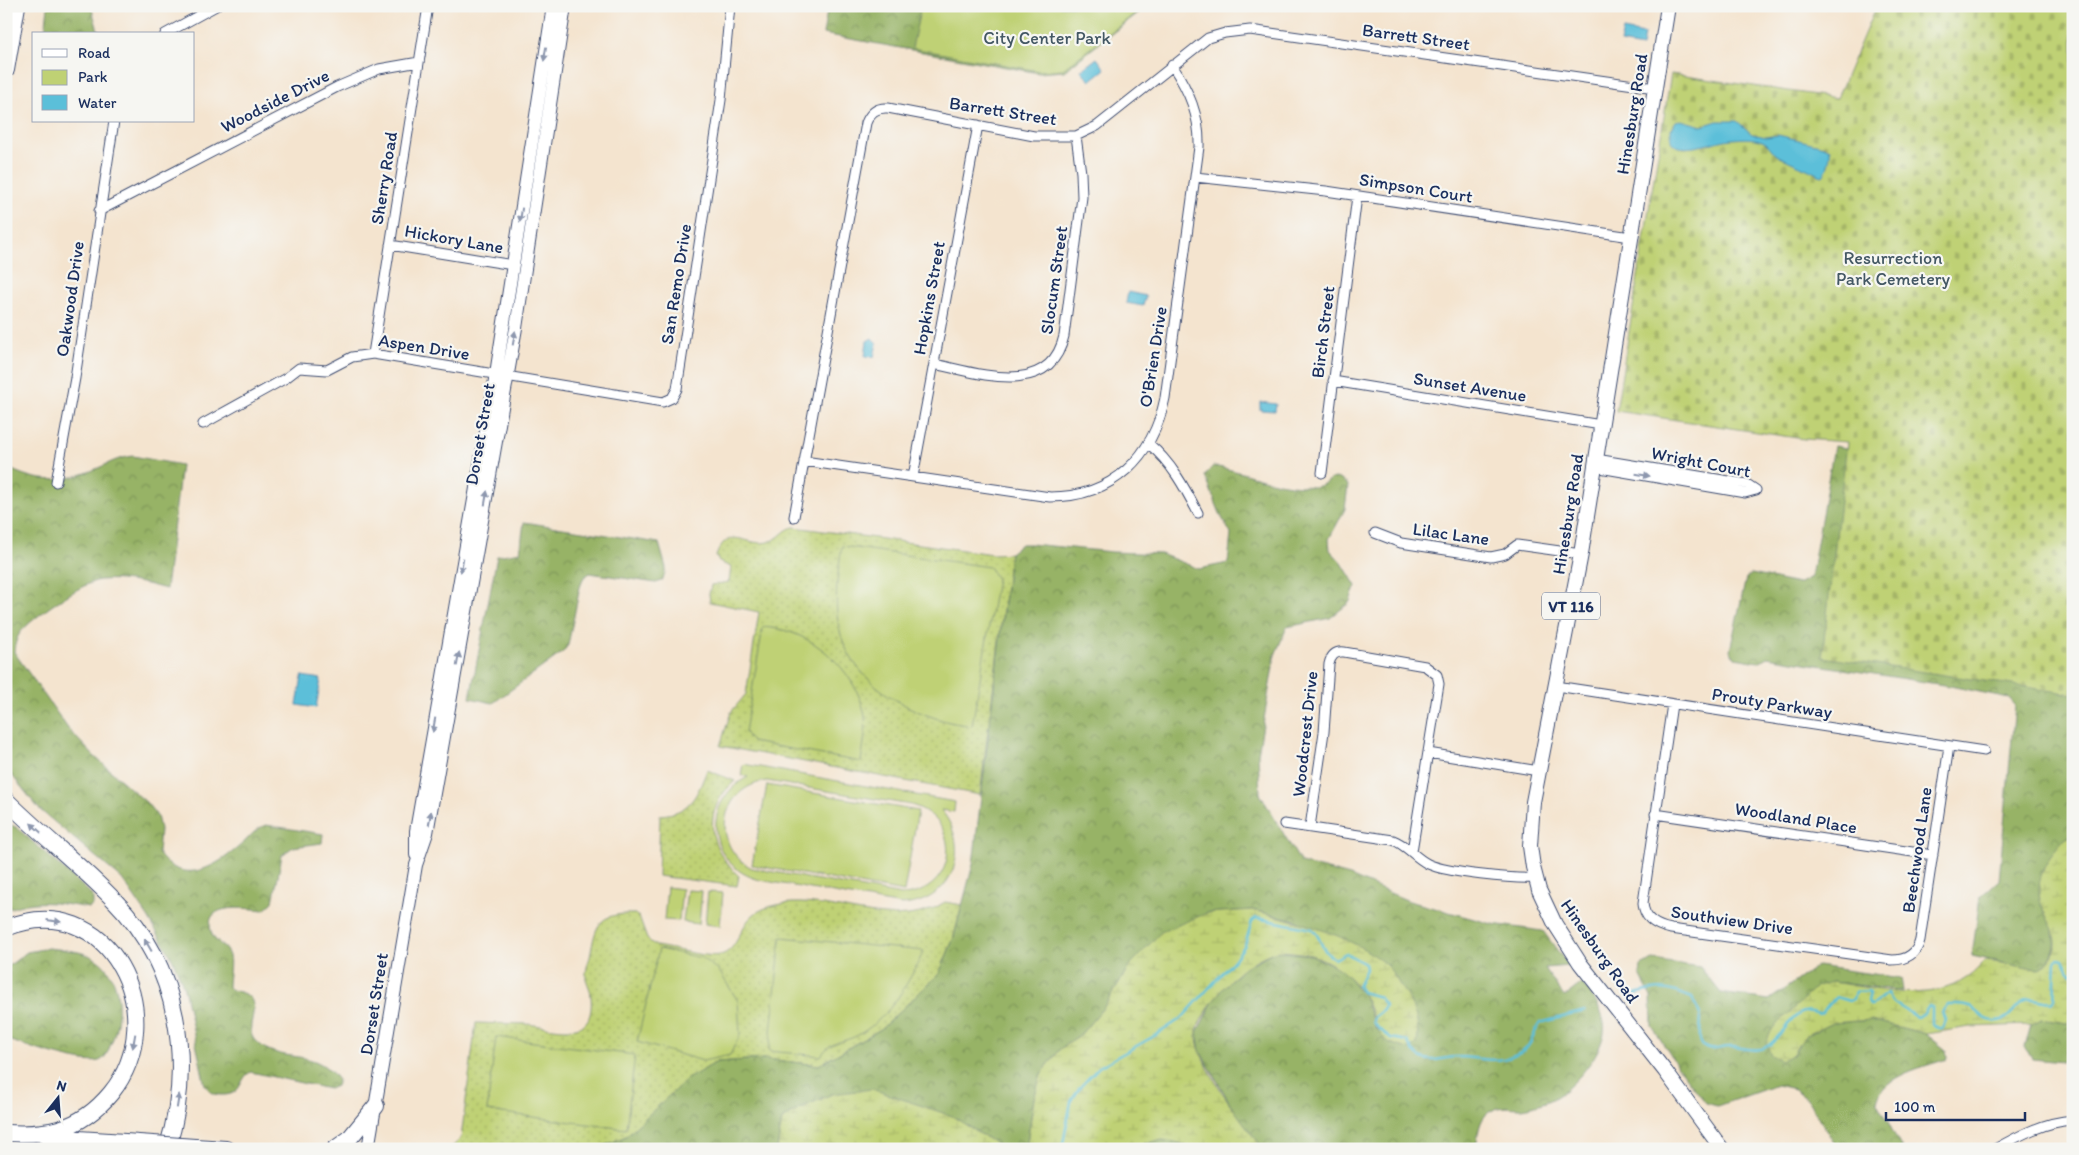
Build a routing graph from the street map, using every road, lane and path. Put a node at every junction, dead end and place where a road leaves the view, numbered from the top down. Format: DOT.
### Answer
graph roads {
  1 [pos="17,6"];
  2 [pos="216,6"];
  3 [pos="428,6"];
  4 [pos="553,6"];
  5 [pos="565,6"];
  6 [pos="730,6"];
  7 [pos="1668,6"];
  8 [pos="169,32"];
  9 [pos="419,62"];
  10 [pos="1172,65"];
  11 [pos="6,70"];
  12 [pos="1655,88"];
  13 [pos="114,122"];
  14 [pos="978,125"];
  15 [pos="1076,136"];
  16 [pos="1195,177"];
  17 [pos="1357,196"];
  18 [pos="99,211"];
  19 [pos="1631,237"];
  20 [pos="390,245"];
  21 [pos="513,265"];
  22 [pos="373,354"];
  23 [pos="934,364"];
  24 [pos="502,376"];
  25 [pos="1333,381"];
  26 [pos="203,424"];
  27 [pos="1601,425"];
  28 [pos="1149,444"];
  29 [pos="804,461"];
  30 [pos="1595,463"];
  31 [pos="1322,473"];
  32 [pos="913,477"];
  33 [pos="56,482"];
  34 [pos="1198,513"];
  35 [pos="794,517"];
  36 [pos="1375,533"];
  37 [pos="1581,554"];
  38 [pos="1556,686"];
  39 [pos="1672,704"];
  40 [pos="1949,746"];
  41 [pos="1984,751"];
  42 [pos="1428,753"];
  43 [pos="1539,771"];
  44 [pos="6,800"];
  45 [pos="1655,814"];
  46 [pos="1284,824"];
  47 [pos="1310,827"];
  48 [pos="1412,851"];
  49 [pos="1933,856"];
  50 [pos="1535,878"];
  51 [pos="6,928"];
  52 [pos="1910,956"];
  53 [pos="376,1106"];
  54 [pos="2073,1120"];
  55 [pos="9,1133"];
  56 [pos="167,1149"];
  57 [pos="226,1149"];
  58 [pos="335,1149"];
  59 [pos="368,1149"];
  60 [pos="1722,1149"];
  61 [pos="1995,1149"];
  1 -- 11 [label="highway"];
  2 -- 8 [label="street"];
  3 -- 9 [label="street, Sherry Road"];
  4 -- 21 [label="main road, Dorset Street, one-way"];
  24 -- 5 [label="main road, Dorset Street, one-way"];
  6 -- 24 [label="street, San Remo Drive"];
  7 -- 12 [label="main road, Hinesburg Road / VT 116"];
  9 -- 18 [label="street, Woodside Drive"];
  9 -- 20 [label="street, Sherry Road"];
  10 -- 12 [label="street, Barrett Street"];
  10 -- 15 [label="street, Barrett Street"];
  10 -- 16 [label="street, O'Brien Drive"];
  12 -- 19 [label="main road, Hinesburg Road / VT 116"];
  13 -- 18 [label="street, Oakwood Drive"];
  14 -- 15 [label="street, Barrett Street"];
  14 -- 23 [label="street, Hopkins Street"];
  14 -- 29 [label="street, Barrett Street"];
  15 -- 23 [label="street, Slocum Street"];
  16 -- 17 [label="street, Simpson Court"];
  16 -- 28 [label="street, O'Brien Drive"];
  17 -- 19 [label="street, Simpson Court"];
  17 -- 25 [label="street, Birch Street"];
  18 -- 33 [label="street, Oakwood Drive"];
  19 -- 27 [label="main road, Hinesburg Road / VT 116"];
  20 -- 21 [label="street, Hickory Lane"];
  20 -- 22 [label="street, Sherry Road"];
  21 -- 24 [label="main road, Dorset Street"];
  22 -- 24 [label="street, Aspen Drive"];
  22 -- 26 [label="street, Aspen Drive"];
  23 -- 32 [label="street, Hopkins Street"];
  24 -- 53 [label="main road, Dorset Street"];
  25 -- 27 [label="street, Sunset Avenue"];
  25 -- 31 [label="street, Birch Street"];
  27 -- 30 [label="main road, Hinesburg Road / VT 116"];
  28 -- 32 [label="street, O'Brien Drive"];
  28 -- 34 [label="street"];
  29 -- 32 [label="street, O'Brien Drive"];
  29 -- 35 [label="street, Barrett Street"];
  30 -- 30 [label="street, Wright Court, one-way"];
  30 -- 37 [label="main road, Hinesburg Road / VT 116"];
  36 -- 37 [label="street, Lilac Lane"];
  37 -- 38 [label="main road, Hinesburg Road / VT 116"];
  38 -- 39 [label="street, Prouty Parkway"];
  38 -- 43 [label="main road, Hinesburg Road / VT 116"];
  39 -- 40 [label="street, Prouty Parkway"];
  39 -- 45 [label="street, Southview Drive"];
  40 -- 41 [label="street, Prouty Parkway"];
  40 -- 49 [label="street, Beechwood Lane"];
  42 -- 43 [label="street"];
  42 -- 47 [label="street, Woodcrest Drive"];
  42 -- 48 [label="street, Woodcrest Drive"];
  43 -- 50 [label="main road, Hinesburg Road / VT 116"];
  56 -- 44 [label="highway, one-way"];
  45 -- 49 [label="street, Woodland Place"];
  45 -- 52 [label="street, Southview Drive"];
  46 -- 47 [label="street"];
  47 -- 48 [label="street"];
  48 -- 50 [label="street"];
  49 -- 52 [label="street, Beechwood Lane"];
  50 -- 60 [label="main road, Hinesburg Road / VT 116"];
  51 -- 55 [label="highway, one-way"];
  53 -- 58 [label="highway"];
  53 -- 59 [label="main road, Dorset Street"];
  54 -- 61 [label="street"];
  55 -- 57 [label="highway, bridge"];
}
